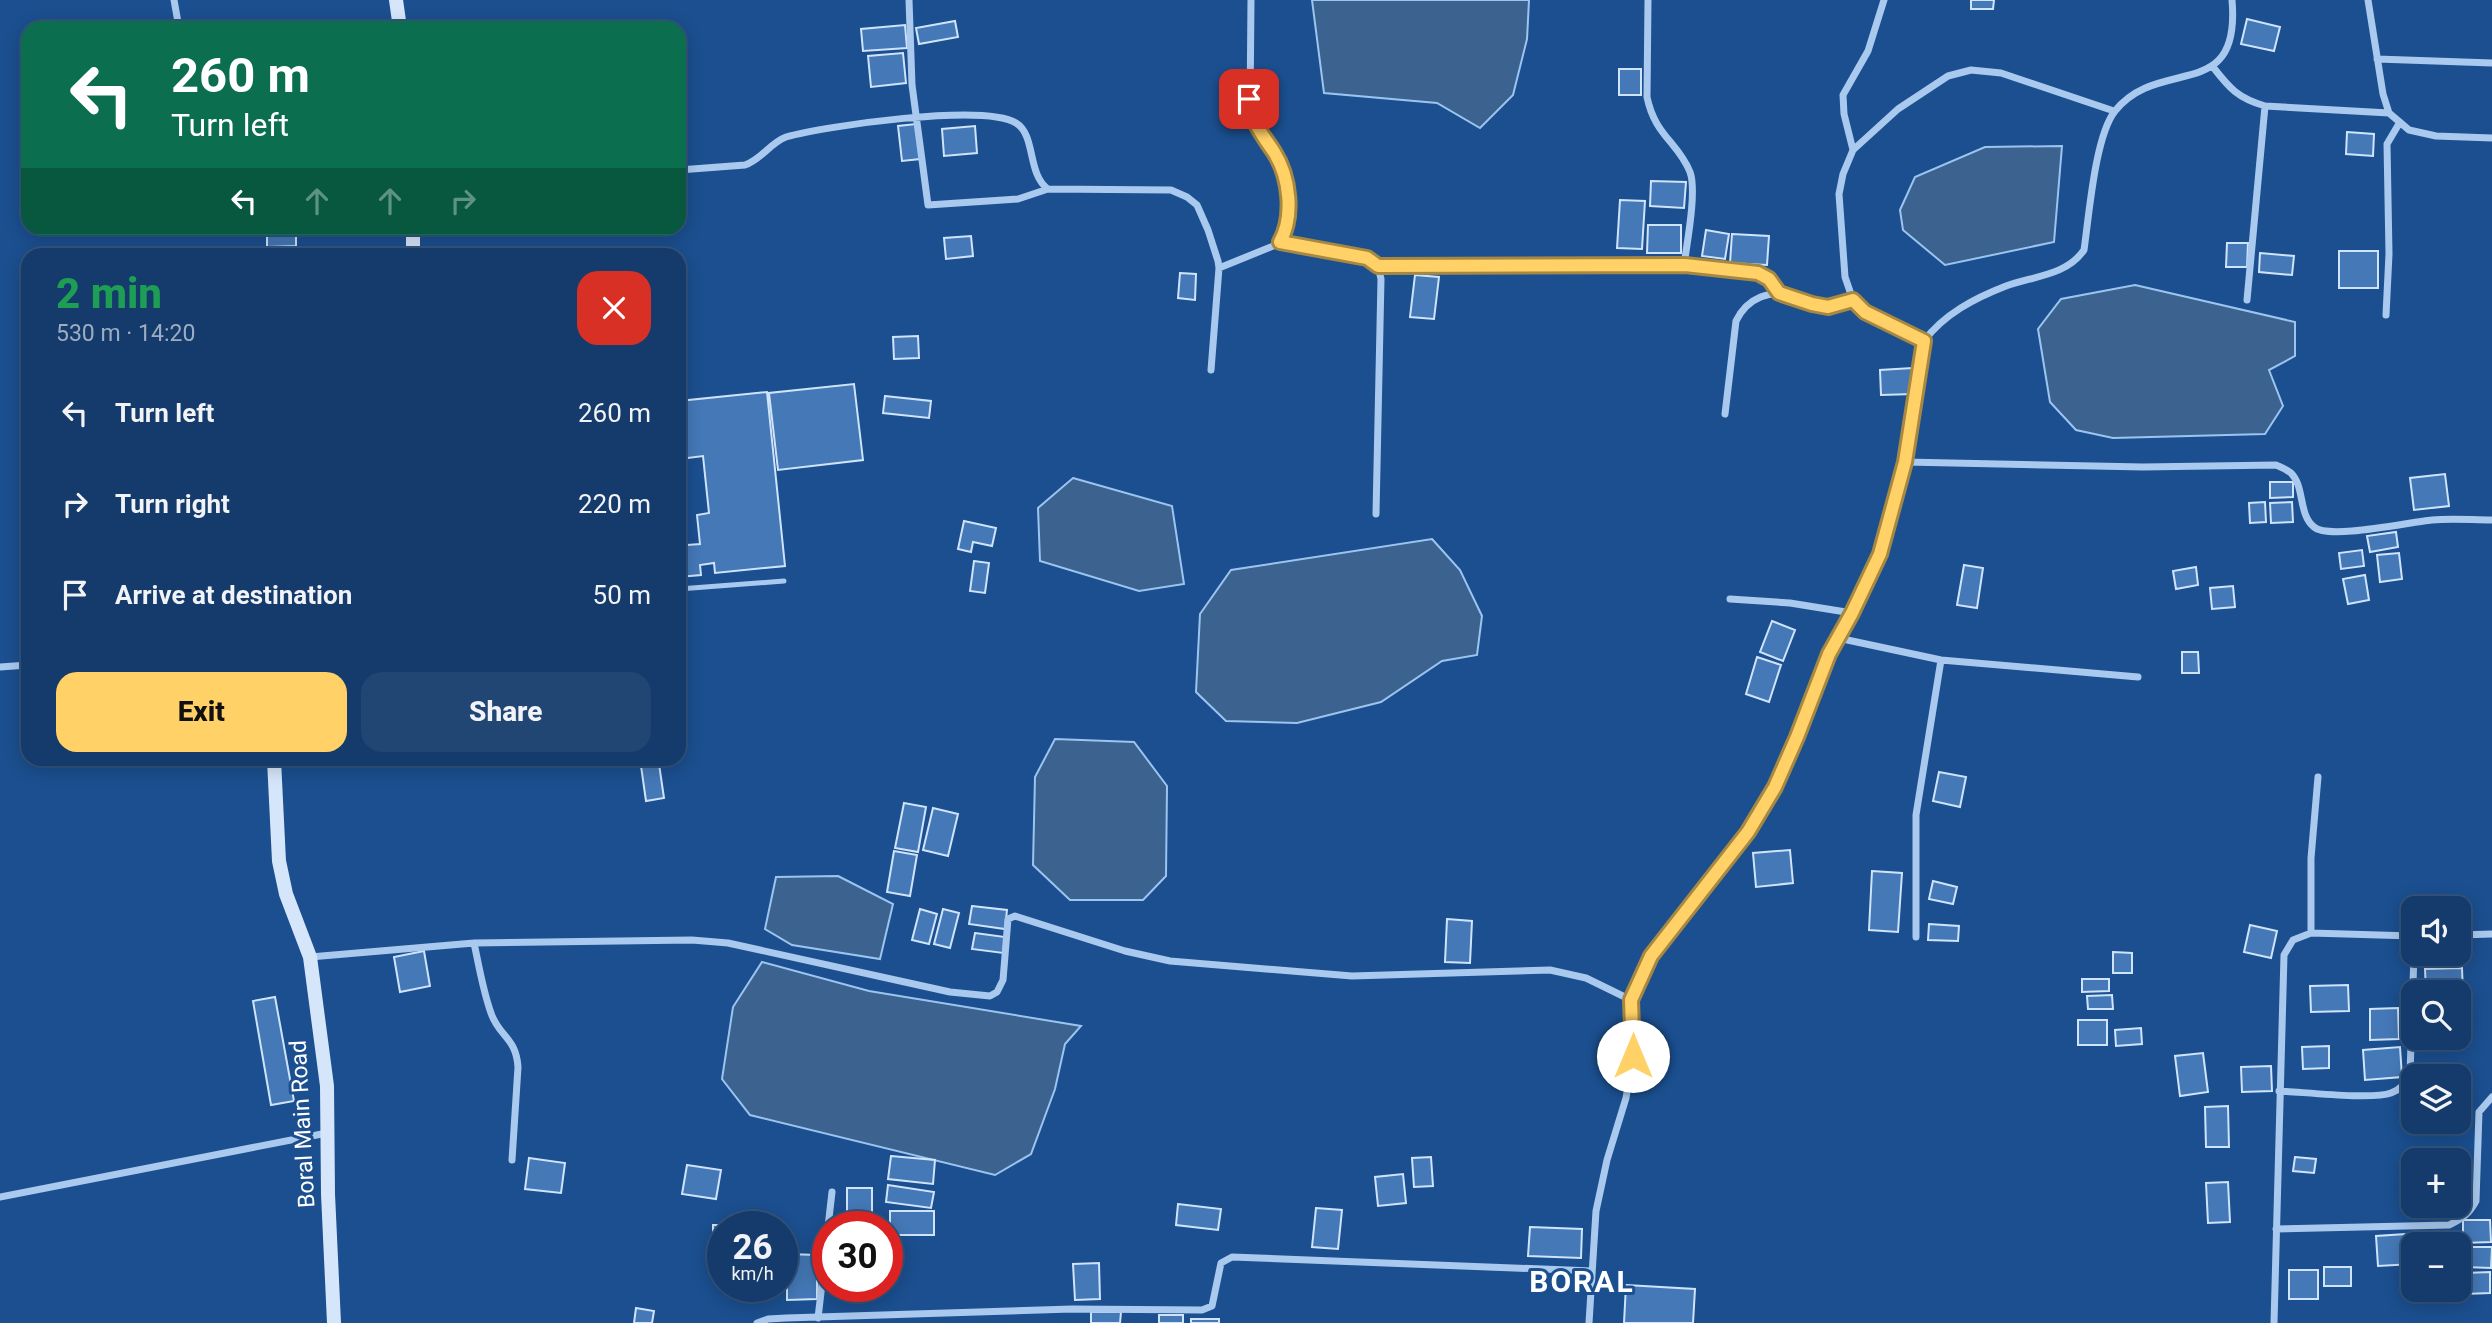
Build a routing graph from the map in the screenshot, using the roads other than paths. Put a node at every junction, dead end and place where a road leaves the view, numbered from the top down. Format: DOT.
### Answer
graph roads {
  1 [pos="174,0"];
  2 [pos="396,0"];
  3 [pos="909,0"];
  4 [pos="1251,0"];
  5 [pos="1648,0"];
  6 [pos="1884,0"];
  7 [pos="2232,0"];
  8 [pos="2368,0"];
  9 [pos="178,21"];
  10 [pos="399,21"];
  11 [pos="2377,59"];
  12 [pos="2492,63"];
  13 [pos="2213,67"];
  14 [pos="2265,106"];
  15 [pos="2115,111"];
  16 [pos="2389,113"];
  17 [pos="916,118"];
  18 [pos="2400,121"];
  19 [pos="2492,138"];
  20 [pos="1853,150"];
  21 [pos="686,169"];
  22 [pos="1048,188"];
  23 [pos="1280,242"];
  24 [pos="1685,265"];
  25 [pos="1378,266"];
  26 [pos="1219,268"];
  27 [pos="1779,293"];
  28 [pos="1853,300"];
  29 [pos="2247,300"];
  30 [pos="2386,315"];
  31 [pos="1924,341"];
  32 [pos="1211,370"];
  33 [pos="1725,414"];
  34 [pos="1905,462"];
  35 [pos="1376,514"];
  36 [pos="2492,520"];
  37 [pos="784,581"];
  38 [pos="686,588"];
  39 [pos="1730,599"];
  40 [pos="1852,613"];
  41 [pos="1838,638"];
  42 [pos="1941,660"];
  43 [pos="21,666"];
  44 [pos="0,667"];
  45 [pos="2138,677"];
  46 [pos="274,766"];
  47 [pos="2318,776"];
  48 [pos="2311,933"];
  49 [pos="2492,934"];
  50 [pos="2471,935"];
  51 [pos="2401,936"];
  52 [pos="1916,937"];
  53 [pos="474,943"];
  54 [pos="310,957"];
  55 [pos="2414,966"];
  56 [pos="1631,1000"];
  57 [pos="2279,1091"];
  58 [pos="2492,1097"];
  59 [pos="327,1133"];
  60 [pos="512,1160"];
  61 [pos="832,1192"];
  62 [pos="0,1197"];
  63 [pos="830,1211"];
  64 [pos="2276,1229"];
  65 [pos="1592,1271"];
  66 [pos="820,1302"];
  67 [pos="818,1318"];
  68 [pos="334,1323"];
  69 [pos="757,1323"];
  70 [pos="1589,1323"];
  71 [pos="2274,1323"];
  1 -- 9 [label="street"];
  2 -- 10 [label="main road"];
  3 -- 17 [label="street"];
  4 -- 23 [label="street"];
  5 -- 24 [label="street"];
  6 -- 20 [label="street"];
  7 -- 13 [label="street"];
  8 -- 11 [label="street"];
  11 -- 12 [label="street"];
  11 -- 16 [label="street"];
  13 -- 14 [label="street"];
  13 -- 15 [label="street"];
  14 -- 16 [label="street"];
  14 -- 29 [label="street"];
  15 -- 20 [label="street"];
  15 -- 31 [label="street"];
  16 -- 18 [label="street"];
  17 -- 21 [label="street"];
  17 -- 22 [label="street"];
  17 -- 22 [label="street"];
  18 -- 19 [label="street"];
  18 -- 30 [label="street"];
  20 -- 28 [label="street"];
  22 -- 26 [label="street"];
  23 -- 25 [label="street"];
  23 -- 26 [label="street"];
  24 -- 25 [label="street"];
  24 -- 27 [label="street"];
  25 -- 35 [label="street"];
  26 -- 32 [label="street"];
  27 -- 28 [label="street"];
  27 -- 33 [label="street"];
  28 -- 31 [label="street"];
  31 -- 34 [label="street"];
  34 -- 36 [label="street"];
  34 -- 40 [label="street"];
  37 -- 38 [label="lane"];
  39 -- 40 [label="street"];
  40 -- 41 [label="street"];
  41 -- 42 [label="street"];
  41 -- 56 [label="street"];
  42 -- 45 [label="street"];
  42 -- 52 [label="street"];
  43 -- 44 [label="street"];
  46 -- 54 [label="main road, Boral Main Road"];
  47 -- 48 [label="street"];
  48 -- 51 [label="street"];
  48 -- 57 [label="street"];
  49 -- 50 [label="street"];
  53 -- 54 [label="street"];
  53 -- 56 [label="street"];
  53 -- 60 [label="street"];
  54 -- 59 [label="main road, Boral Main Road"];
  55 -- 57 [label="street"];
  56 -- 65 [label="street"];
  57 -- 64 [label="street"];
  58 -- 64 [label="street"];
  59 -- 62 [label="street"];
  59 -- 68 [label="main road, Boral Main Road"];
  61 -- 63 [label="street"];
  64 -- 71 [label="street"];
  65 -- 67 [label="street"];
  65 -- 70 [label="street"];
  66 -- 67 [label="street"];
  67 -- 69 [label="street"];
}
